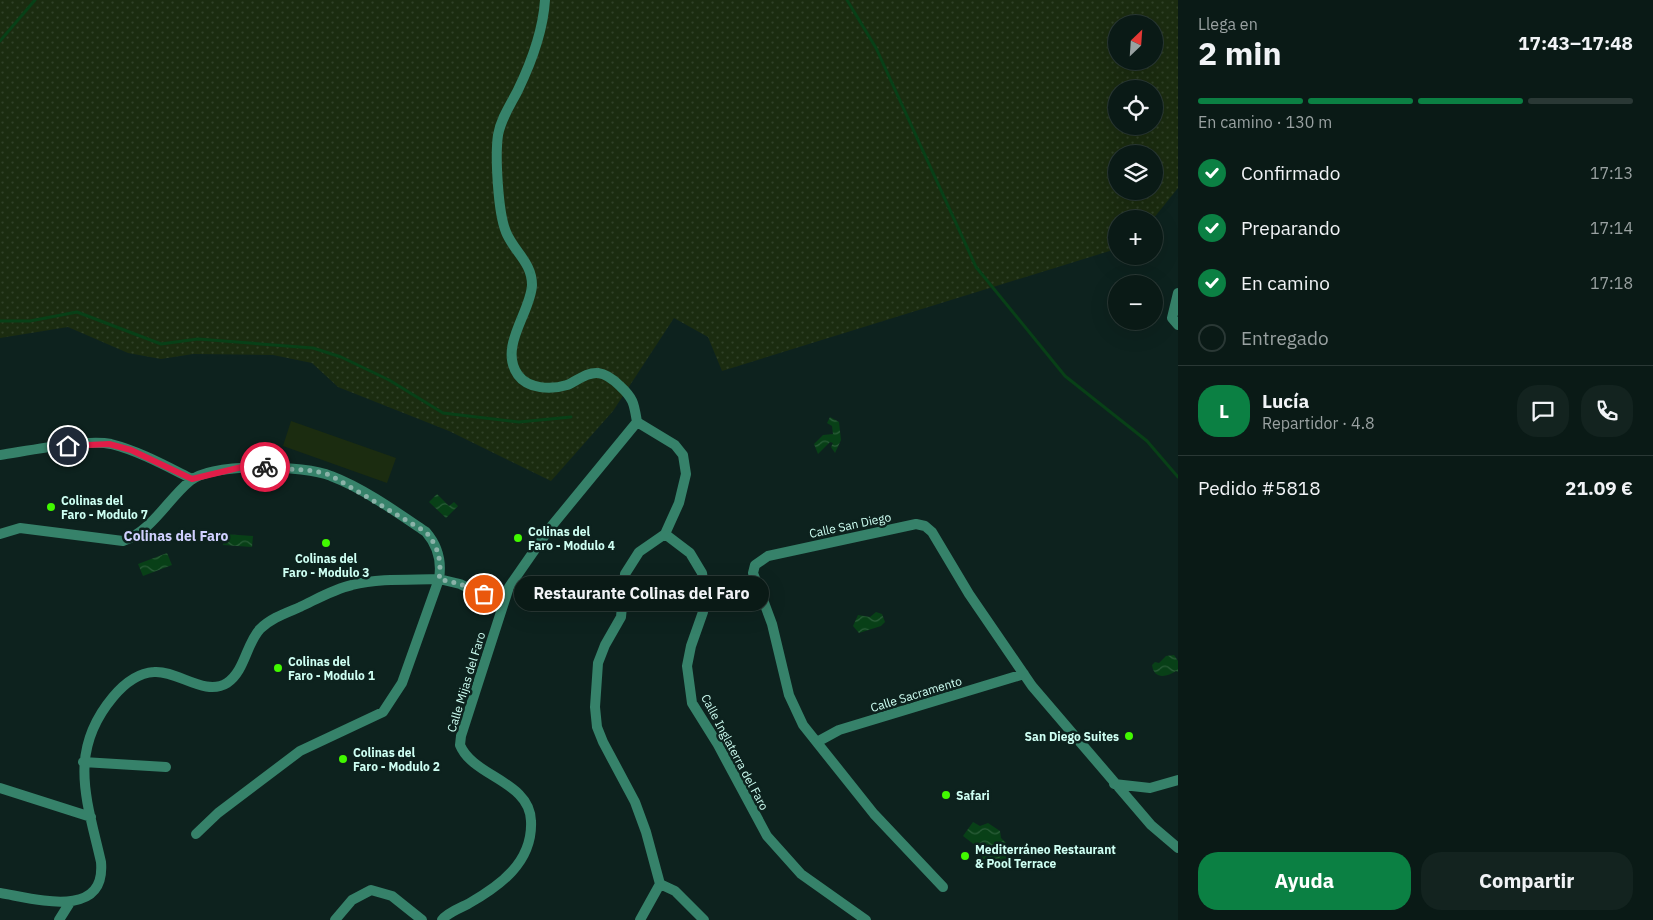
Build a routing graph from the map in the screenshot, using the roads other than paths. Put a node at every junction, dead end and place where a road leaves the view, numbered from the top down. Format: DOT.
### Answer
graph roads {
  1 [pos="545,0"];
  2 [pos="1178,294"];
  3 [pos="1178,325"];
  4 [pos="638,422"];
  5 [pos="0,455"];
  6 [pos="192,479"];
  7 [pos="0,534"];
  8 [pos="665,534"];
  9 [pos="439,579"];
  10 [pos="502,604"];
  11 [pos="1024,674"];
  12 [pos="817,742"];
  13 [pos="84,762"];
  14 [pos="166,767"];
  15 [pos="1178,780"];
  16 [pos="1114,784"];
  17 [pos="0,788"];
  18 [pos="91,817"];
  19 [pos="196,834"];
  20 [pos="1178,848"];
  21 [pos="660,884"];
  22 [pos="943,887"];
  23 [pos="0,893"];
  24 [pos="69,904"];
  25 [pos="59,920"];
  26 [pos="335,920"];
  27 [pos="422,920"];
  28 [pos="442,920"];
  29 [pos="640,920"];
  30 [pos="704,920"];
  31 [pos="866,920"];
  1 -- 4 [label="street"];
  2 -- 3 [label="street"];
  4 -- 8 [label="street"];
  4 -- 10 [label="street, Calle Mijas del Faro"];
  5 -- 6 [label="street"];
  6 -- 7 [label="street"];
  6 -- 9 [label="street"];
  8 -- 21 [label="street"];
  8 -- 31 [label="street, Calle Inglaterra del Faro"];
  9 -- 10 [label="street"];
  9 -- 13 [label="street"];
  9 -- 19 [label="street"];
  10 -- 28 [label="street, Calle Mijas del Faro"];
  11 -- 12 [label="street, Calle Sacramento"];
  11 -- 12 [label="street, Calle San Diego"];
  11 -- 16 [label="street, Calle San Diego"];
  12 -- 22 [label="street, Calle San Diego"];
  13 -- 14 [label="street"];
  13 -- 18 [label="street"];
  15 -- 16 [label="street"];
  16 -- 20 [label="street, Calle San Diego"];
  17 -- 18 [label="street"];
  18 -- 24 [label="street"];
  21 -- 29 [label="street"];
  21 -- 30 [label="street"];
  23 -- 24 [label="street"];
  24 -- 25 [label="street"];
  26 -- 27 [label="street"];
}
